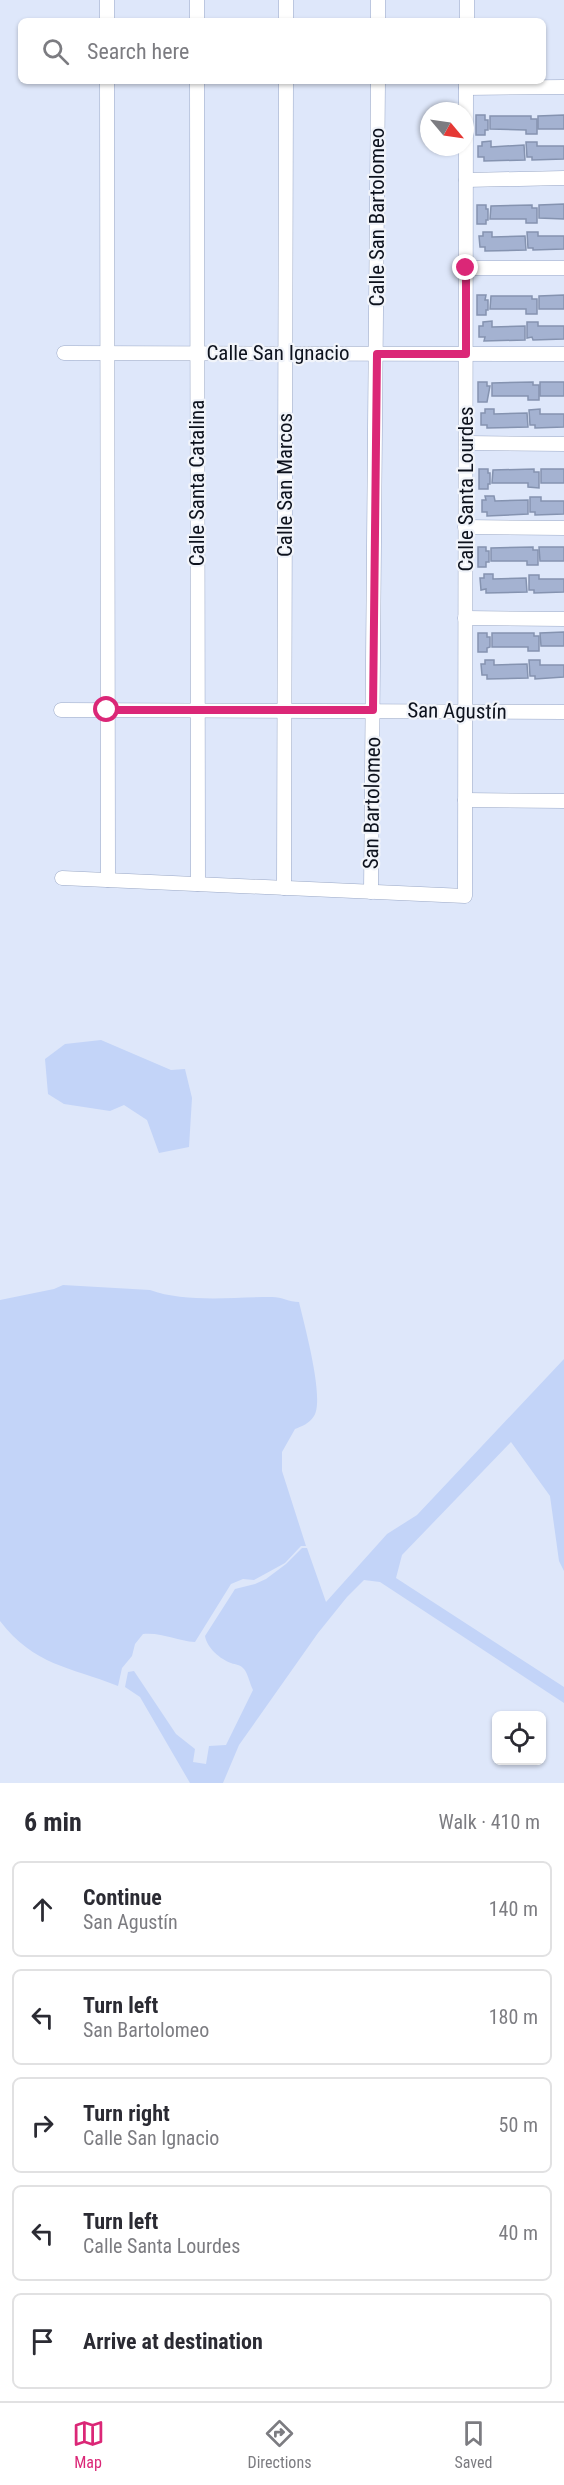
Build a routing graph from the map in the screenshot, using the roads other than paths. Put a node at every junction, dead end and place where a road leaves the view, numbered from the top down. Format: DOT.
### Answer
graph roads {
  1 [pos="107,0"];
  2 [pos="197,0"];
  3 [pos="286,0"];
  4 [pos="378,0"];
  5 [pos="467,0"];
  6 [pos="107,18"];
  7 [pos="197,18"];
  8 [pos="286,18"];
  9 [pos="378,18"];
  10 [pos="467,18"];
  11 [pos="107,84"];
  12 [pos="197,84"];
  13 [pos="286,84"];
  14 [pos="378,84"];
  15 [pos="466,84"];
  16 [pos="564,87"];
  17 [pos="564,178"];
  18 [pos="466,180"];
  19 [pos="466,268"];
  20 [pos="564,268"];
  21 [pos="64,352"];
  22 [pos="109,353"];
  23 [pos="197,353"];
  24 [pos="285,353"];
  25 [pos="377,354"];
  26 [pos="466,354"];
  27 [pos="564,354"];
  28 [pos="466,443"];
  29 [pos="564,444"];
  30 [pos="465,527"];
  31 [pos="564,528"];
  32 [pos="465,618"];
  33 [pos="564,619"];
  34 [pos="197,709"];
  35 [pos="61,710"];
  36 [pos="107,710"];
  37 [pos="285,710"];
  38 [pos="373,710"];
  39 [pos="465,711"];
  40 [pos="564,712"];
  41 [pos="465,801"];
  42 [pos="564,801"];
  43 [pos="62,878"];
  44 [pos="108,880"];
  45 [pos="198,884"];
  46 [pos="284,888"];
  47 [pos="371,892"];
  1 -- 6 [label="street"];
  2 -- 7 [label="street"];
  3 -- 8 [label="street"];
  4 -- 9 [label="street"];
  5 -- 10 [label="street"];
  11 -- 22 [label="street"];
  12 -- 23 [label="street, Calle Santa Catalina"];
  13 -- 24 [label="street, Calle San Marcos"];
  14 -- 25 [label="street, Calle San Bartolomeo"];
  15 -- 16 [label="street"];
  15 -- 18 [label="street, Calle Santa Lourdes"];
  17 -- 18 [label="street"];
  18 -- 19 [label="street, Calle Santa Lourdes"];
  19 -- 20 [label="street"];
  19 -- 26 [label="street, Calle Santa Lourdes"];
  21 -- 22 [label="street, Calle San Ignacio"];
  22 -- 23 [label="street, Calle San Ignacio"];
  22 -- 36 [label="street"];
  23 -- 24 [label="street, Calle San Ignacio"];
  23 -- 34 [label="street, Calle Santa Catalina"];
  24 -- 25 [label="street, Calle San Ignacio"];
  24 -- 37 [label="street, Calle San Marcos"];
  25 -- 26 [label="street, Calle San Ignacio"];
  25 -- 38 [label="street, San Bartolomeo"];
  26 -- 27 [label="street, Calle San Ignacio"];
  26 -- 28 [label="street, Calle Santa Lourdes"];
  28 -- 29 [label="street"];
  28 -- 30 [label="street, Calle Santa Lourdes"];
  30 -- 31 [label="street"];
  30 -- 32 [label="street, Calle Santa Lourdes"];
  32 -- 33 [label="street"];
  32 -- 39 [label="street, Calle Santa Lourdes"];
  34 -- 36 [label="street, San Agustín"];
  34 -- 37 [label="street, San Agustín"];
  34 -- 45 [label="street, Calle Santa Catalina"];
  35 -- 36 [label="street, San Agustín"];
  36 -- 44 [label="street"];
  37 -- 38 [label="street, San Agustín"];
  37 -- 46 [label="street, Calle San Marcos"];
  38 -- 39 [label="street, San Agustín"];
  38 -- 47 [label="street, San Bartolomeo"];
  39 -- 40 [label="street, San Agustín"];
  39 -- 41 [label="street, Calle Santa Lourdes"];
  41 -- 42 [label="street"];
  41 -- 47 [label="street, Calle Santa Lourdes"];
  43 -- 44 [label="street"];
  44 -- 45 [label="street"];
  45 -- 46 [label="street"];
  46 -- 47 [label="street"];
}
